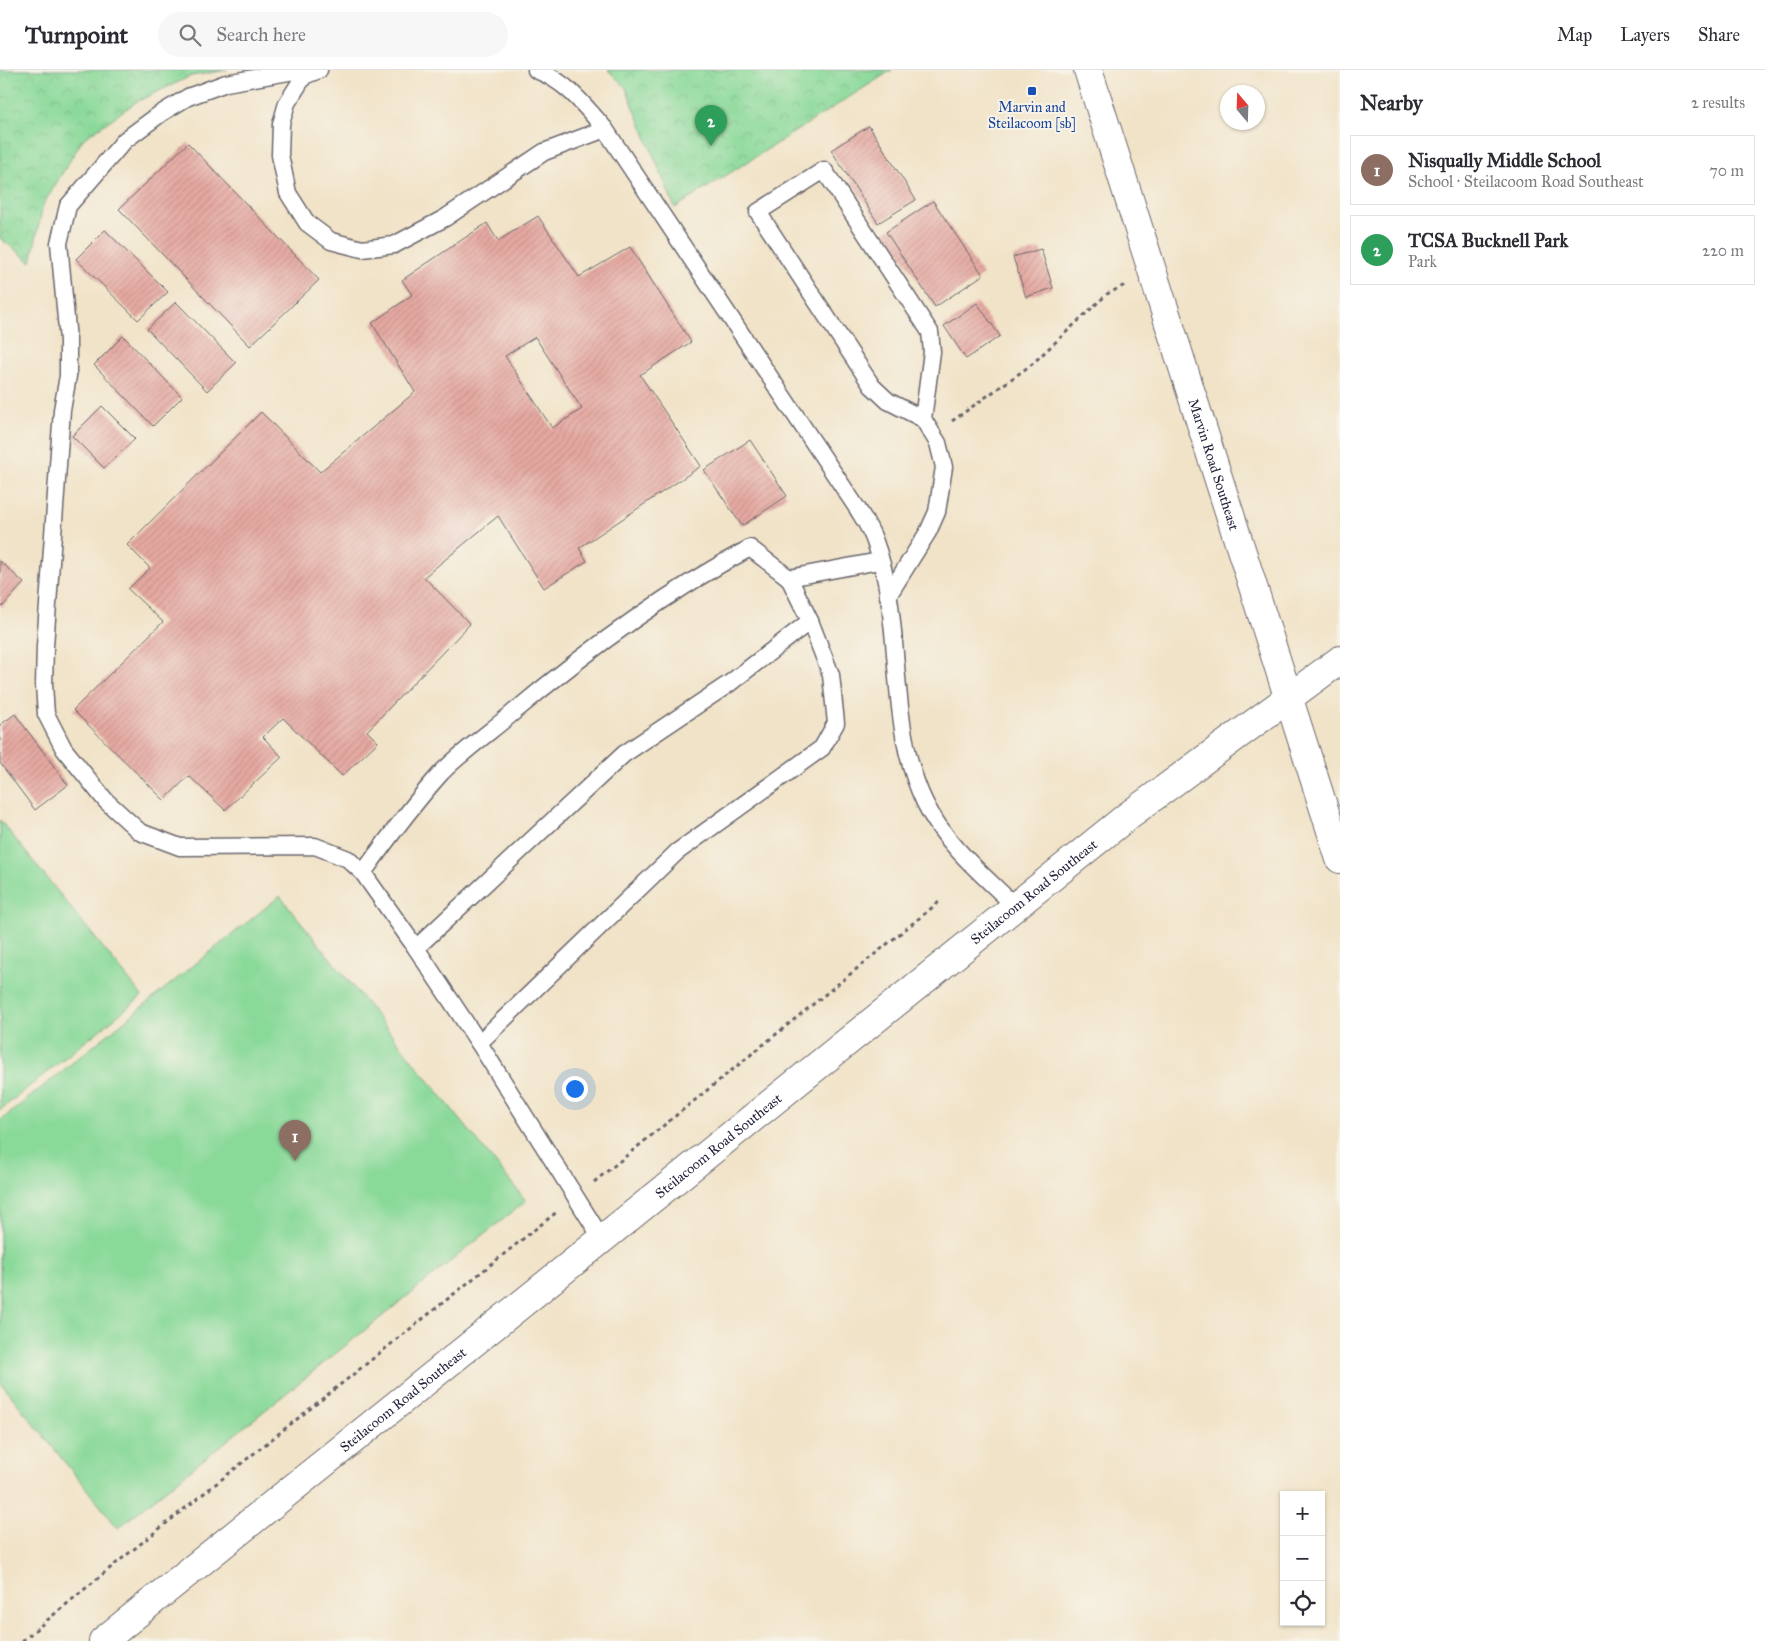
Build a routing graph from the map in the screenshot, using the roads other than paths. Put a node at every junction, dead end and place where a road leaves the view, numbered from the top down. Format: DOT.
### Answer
graph roads {
  1 [pos="300,70"];
  2 [pos="319,70"];
  3 [pos="536,70"];
  4 [pos="1088,70"];
  5 [pos="605,129"];
  6 [pos="923,419"];
  7 [pos="879,560"];
  8 [pos="789,578"];
  9 [pos="888,596"];
  10 [pos="810,621"];
  11 [pos="1340,660"];
  12 [pos="1290,697"];
  13 [pos="1340,859"];
  14 [pos="363,873"];
  15 [pos="1015,906"];
  16 [pos="416,948"];
  17 [pos="478,1043"];
  18 [pos="602,1239"];
  19 [pos="103,1641"];
  1 -- 14 [label="lane"];
  2 -- 5 [label="lane"];
  3 -- 5 [label="lane"];
  4 -- 12 [label="street, Marvin Road Southeast"];
  5 -- 7 [label="lane"];
  6 -- 6 [label="lane"];
  6 -- 9 [label="lane"];
  7 -- 8 [label="lane"];
  7 -- 9 [label="lane"];
  8 -- 10 [label="lane"];
  8 -- 14 [label="lane"];
  9 -- 15 [label="lane"];
  10 -- 16 [label="lane"];
  10 -- 17 [label="lane"];
  11 -- 12 [label="street, Steilacoom Road Southeast"];
  12 -- 13 [label="street, Marvin Road Southeast"];
  12 -- 15 [label="street, Steilacoom Road Southeast"];
  14 -- 16 [label="lane"];
  15 -- 18 [label="street, Steilacoom Road Southeast"];
  16 -- 17 [label="lane"];
  17 -- 18 [label="lane"];
  18 -- 19 [label="street, Steilacoom Road Southeast"];
}
